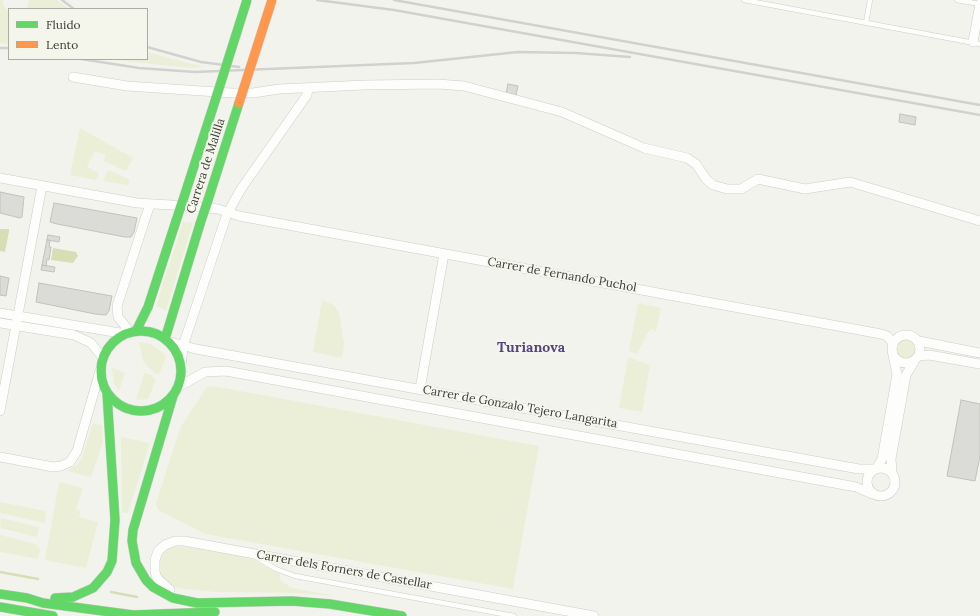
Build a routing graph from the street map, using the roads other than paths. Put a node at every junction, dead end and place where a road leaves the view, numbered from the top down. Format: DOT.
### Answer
graph roads {
  1 [pos="247,0"];
  2 [pos="272,0"];
  3 [pos="744,0"];
  4 [pos="870,0"];
  5 [pos="957,0"];
  6 [pos="758,1"];
  7 [pos="980,4"];
  8 [pos="866,23"];
  9 [pos="976,43"];
  10 [pos="74,77"];
  11 [pos="308,88"];
  12 [pos="0,178"];
  13 [pos="42,186"];
  14 [pos="150,204"];
  15 [pos="227,214"];
  16 [pos="980,221"];
  17 [pos="444,254"];
  18 [pos="0,312"];
  19 [pos="17,316"];
  20 [pos="0,323"];
  21 [pos="16,326"];
  22 [pos="130,332"];
  23 [pos="166,340"];
  24 [pos="919,341"];
  25 [pos="893,343"];
  26 [pos="183,346"];
  27 [pos="892,354"];
  28 [pos="980,354"];
  29 [pos="102,358"];
  30 [pos="916,359"];
  31 [pos="980,364"];
  32 [pos="181,366"];
  33 [pos="100,371"];
  34 [pos="178,387"];
  35 [pos="420,389"];
  36 [pos="107,393"];
  37 [pos="173,396"];
  38 [pos="0,411"];
  39 [pos="0,457"];
  40 [pos="875,469"];
  41 [pos="892,472"];
  42 [pos="872,494"];
  43 [pos="248,553"];
  44 [pos="0,594"];
  45 [pos="27,598"];
  46 [pos="184,600"];
  47 [pos="330,604"];
  48 [pos="0,608"];
  49 [pos="53,616"];
  50 [pos="402,616"];
  51 [pos="514,616"];
  52 [pos="594,616"];
  1 -- 22 [label="main road, Carrera de Malilla, bridge"];
  2 -- 23 [label="main road, Carrera de Malilla, bridge"];
  3 -- 6 [label="lane"];
  4 -- 8 [label="lane"];
  5 -- 7 [label="lane"];
  6 -- 8 [label="lane"];
  7 -- 9 [label="street"];
  8 -- 9 [label="lane"];
  10 -- 11 [label="street"];
  11 -- 15 [label="street"];
  11 -- 16 [label="street"];
  12 -- 13 [label="street, Carrer de Fernando Puchol"];
  13 -- 14 [label="street, Carrer de Fernando Puchol"];
  13 -- 19 [label="street"];
  14 -- 15 [label="street, Carrer de Fernando Puchol"];
  14 -- 22 [label="street"];
  15 -- 17 [label="street, Carrer de Fernando Puchol"];
  15 -- 26 [label="street"];
  17 -- 25 [label="street, Carrer de Fernando Puchol"];
  17 -- 35 [label="street"];
  18 -- 19 [label="street"];
  19 -- 21 [label="street"];
  19 -- 22 [label="street"];
  20 -- 21 [label="street"];
  21 -- 29 [label="street"];
  21 -- 38 [label="street"];
  22 -- 23 [label="main road"];
  22 -- 29 [label="main road"];
  23 -- 26 [label="street, Carrer de Gonzalo Tejero Langarita"];
  23 -- 32 [label="main road"];
  24 -- 25 [label="street"];
  24 -- 28 [label="street"];
  24 -- 30 [label="street"];
  25 -- 27 [label="street"];
  26 -- 32 [label="street"];
  26 -- 35 [label="street, Carrer de Gonzalo Tejero Langarita"];
  27 -- 30 [label="street"];
  27 -- 40 [label="street"];
  29 -- 33 [label="main road"];
  30 -- 31 [label="street"];
  30 -- 41 [label="street"];
  32 -- 34 [label="main road"];
  33 -- 36 [label="main road"];
  33 -- 39 [label="street"];
  34 -- 37 [label="main road"];
  34 -- 42 [label="street, Carrer de Gonzalo Tejero Langarita"];
  35 -- 40 [label="street, Carrer de Gonzalo Tejero Langarita"];
  36 -- 37 [label="main road"];
  36 -- 45 [label="main road"];
  37 -- 46 [label="main road"];
  40 -- 41 [label="street"];
  40 -- 42 [label="street"];
  41 -- 42 [label="street"];
  43 -- 46 [label="street, Carrer dels Forners de Castellar"];
  43 -- 51 [label="lane"];
  43 -- 52 [label="street, Carrer dels Forners de Castellar"];
  44 -- 45 [label="main road"];
  45 -- 47 [label="main road"];
  46 -- 47 [label="main road"];
  47 -- 50 [label="main road"];
  48 -- 49 [label="main road"];
}
